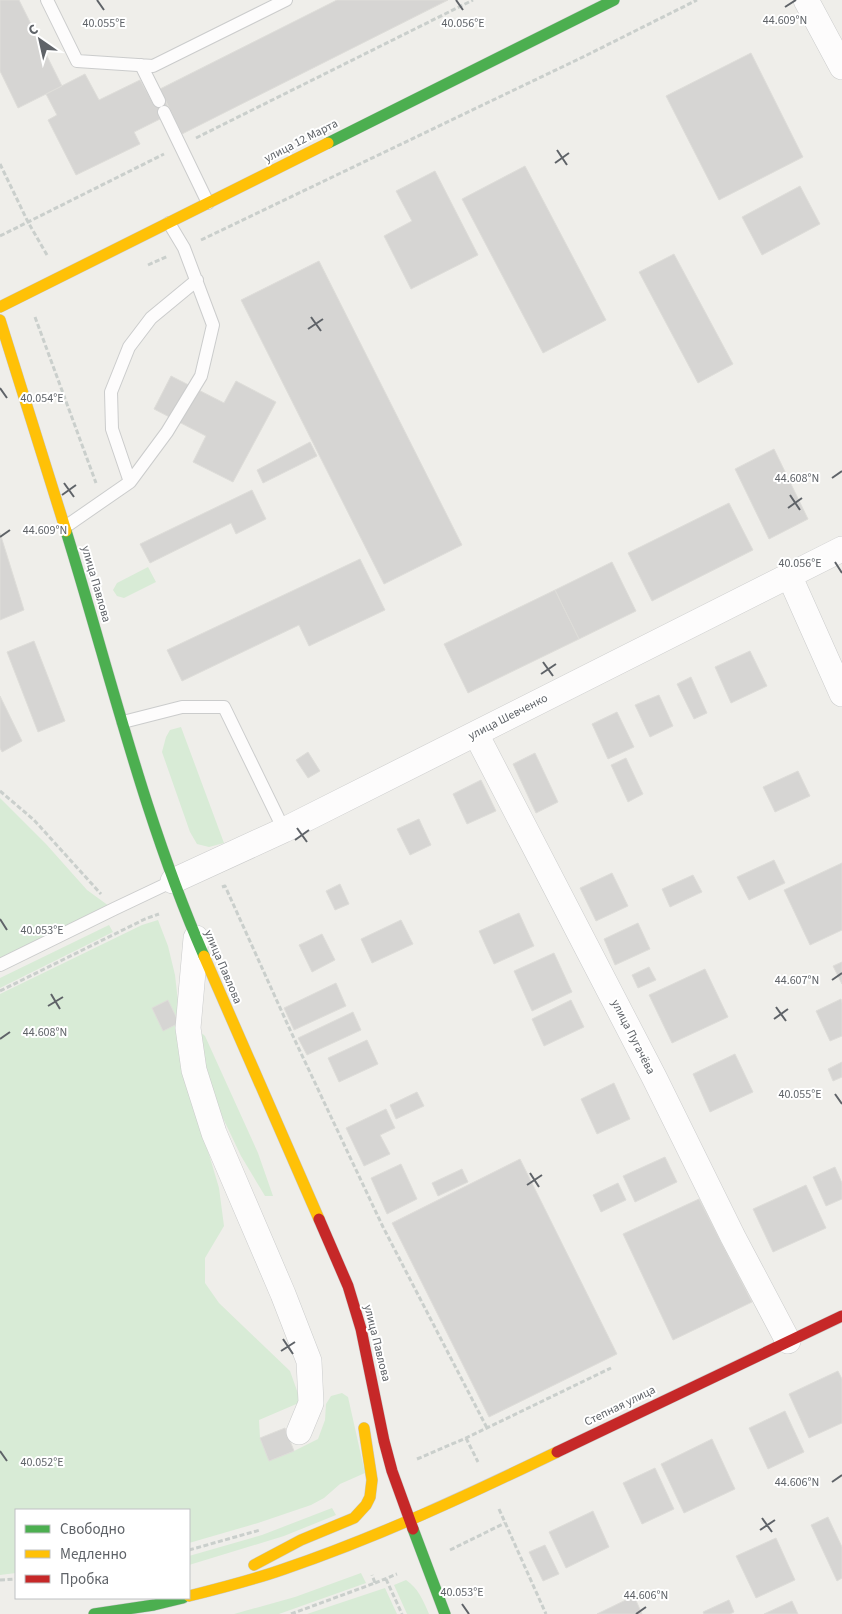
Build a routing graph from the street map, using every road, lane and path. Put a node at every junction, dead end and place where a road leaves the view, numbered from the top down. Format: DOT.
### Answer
graph roads {
  1 [pos="47,0"];
  2 [pos="286,0"];
  3 [pos="473,0"];
  4 [pos="614,0"];
  5 [pos="806,0"];
  6 [pos="141,65"];
  7 [pos="842,67"];
  8 [pos="180,146"];
  9 [pos="208,203"];
  10 [pos="170,223"];
  11 [pos="0,236"];
  12 [pos="196,280"];
  13 [pos="0,308"];
  14 [pos="34,314"];
  15 [pos="0,320"];
  16 [pos="130,482"];
  17 [pos="102,501"];
  18 [pos="65,526"];
  19 [pos="842,549"];
  20 [pos="789,575"];
  21 [pos="842,694"];
  22 [pos="123,722"];
  23 [pos="476,734"];
  24 [pos="0,791"];
  25 [pos="284,830"];
  26 [pos="173,881"];
  27 [pos="114,909"];
  28 [pos="196,938"];
  29 [pos="0,965"];
  30 [pos="331,1250"];
  31 [pos="339,1297"];
  32 [pos="842,1316"];
  33 [pos="788,1341"];
  34 [pos="611,1368"];
  35 [pos="362,1418"];
  36 [pos="299,1432"];
  37 [pos="466,1438"];
  38 [pos="417,1459"];
  39 [pos="481,1469"];
  40 [pos="498,1506"];
  41 [pos="409,1519"];
  42 [pos="505,1523"];
  43 [pos="450,1550"];
  44 [pos="397,1574"];
  45 [pos="372,1575"];
  46 [pos="15,1579"];
  47 [pos="386,1579"];
  48 [pos="0,1580"];
  49 [pos="375,1583"];
  50 [pos="203,1593"];
  51 [pos="190,1596"];
  52 [pos="178,1599"];
  53 [pos="94,1614"];
  54 [pos="291,1614"];
  55 [pos="402,1614"];
  56 [pos="445,1614"];
  57 [pos="546,1614"];
  1 -- 6 [label="lane"];
  2 -- 6 [label="lane"];
  3 -- 8 [label="path"];
  4 -- 9 [label="main road, улица 12 Марта"];
  5 -- 7 [label="street"];
  6 -- 8 [label="lane"];
  8 -- 9 [label="lane"];
  8 -- 11 [label="path"];
  9 -- 10 [label="main road, улица 12 Марта"];
  10 -- 12 [label="lane"];
  10 -- 13 [label="main road, улица 12 Марта"];
  12 -- 16 [label="lane"];
  12 -- 16 [label="lane"];
  14 -- 17 [label="path"];
  15 -- 18 [label="main road, улица Павлова"];
  16 -- 17 [label="lane"];
  17 -- 18 [label="lane"];
  18 -- 22 [label="main road, улица Павлова"];
  19 -- 20 [label="street, улица Шевченко"];
  20 -- 21 [label="street"];
  20 -- 23 [label="street, улица Шевченко"];
  22 -- 25 [label="lane"];
  22 -- 26 [label="main road, улица Павлова"];
  23 -- 25 [label="street, улица Шевченко"];
  23 -- 33 [label="street, улица Пугачёва"];
  24 -- 27 [label="path"];
  25 -- 26 [label="street, улица Шевченко"];
  26 -- 27 [label="lane"];
  26 -- 28 [label="main road, улица Павлова"];
  27 -- 29 [label="lane"];
  28 -- 30 [label="main road, улица Павлова"];
  28 -- 36 [label="street"];
  30 -- 31 [label="main road"];
  30 -- 41 [label="main road, улица Павлова"];
  32 -- 33 [label="main road, Степная улица"];
  33 -- 41 [label="main road, Степная улица"];
  34 -- 37 [label="path"];
  35 -- 50 [label="main road"];
  37 -- 38 [label="path"];
  37 -- 39 [label="path"];
  40 -- 42 [label="path"];
  41 -- 50 [label="main road, Степная улица"];
  41 -- 56 [label="main road, улица Павлова"];
  42 -- 43 [label="path"];
  42 -- 57 [label="path"];
  44 -- 47 [label="path"];
  45 -- 49 [label="path"];
  46 -- 48 [label="path"];
  47 -- 49 [label="path"];
  47 -- 55 [label="path"];
  49 -- 54 [label="path"];
  50 -- 51 [label="main road"];
  52 -- 53 [label="main road"];
}
